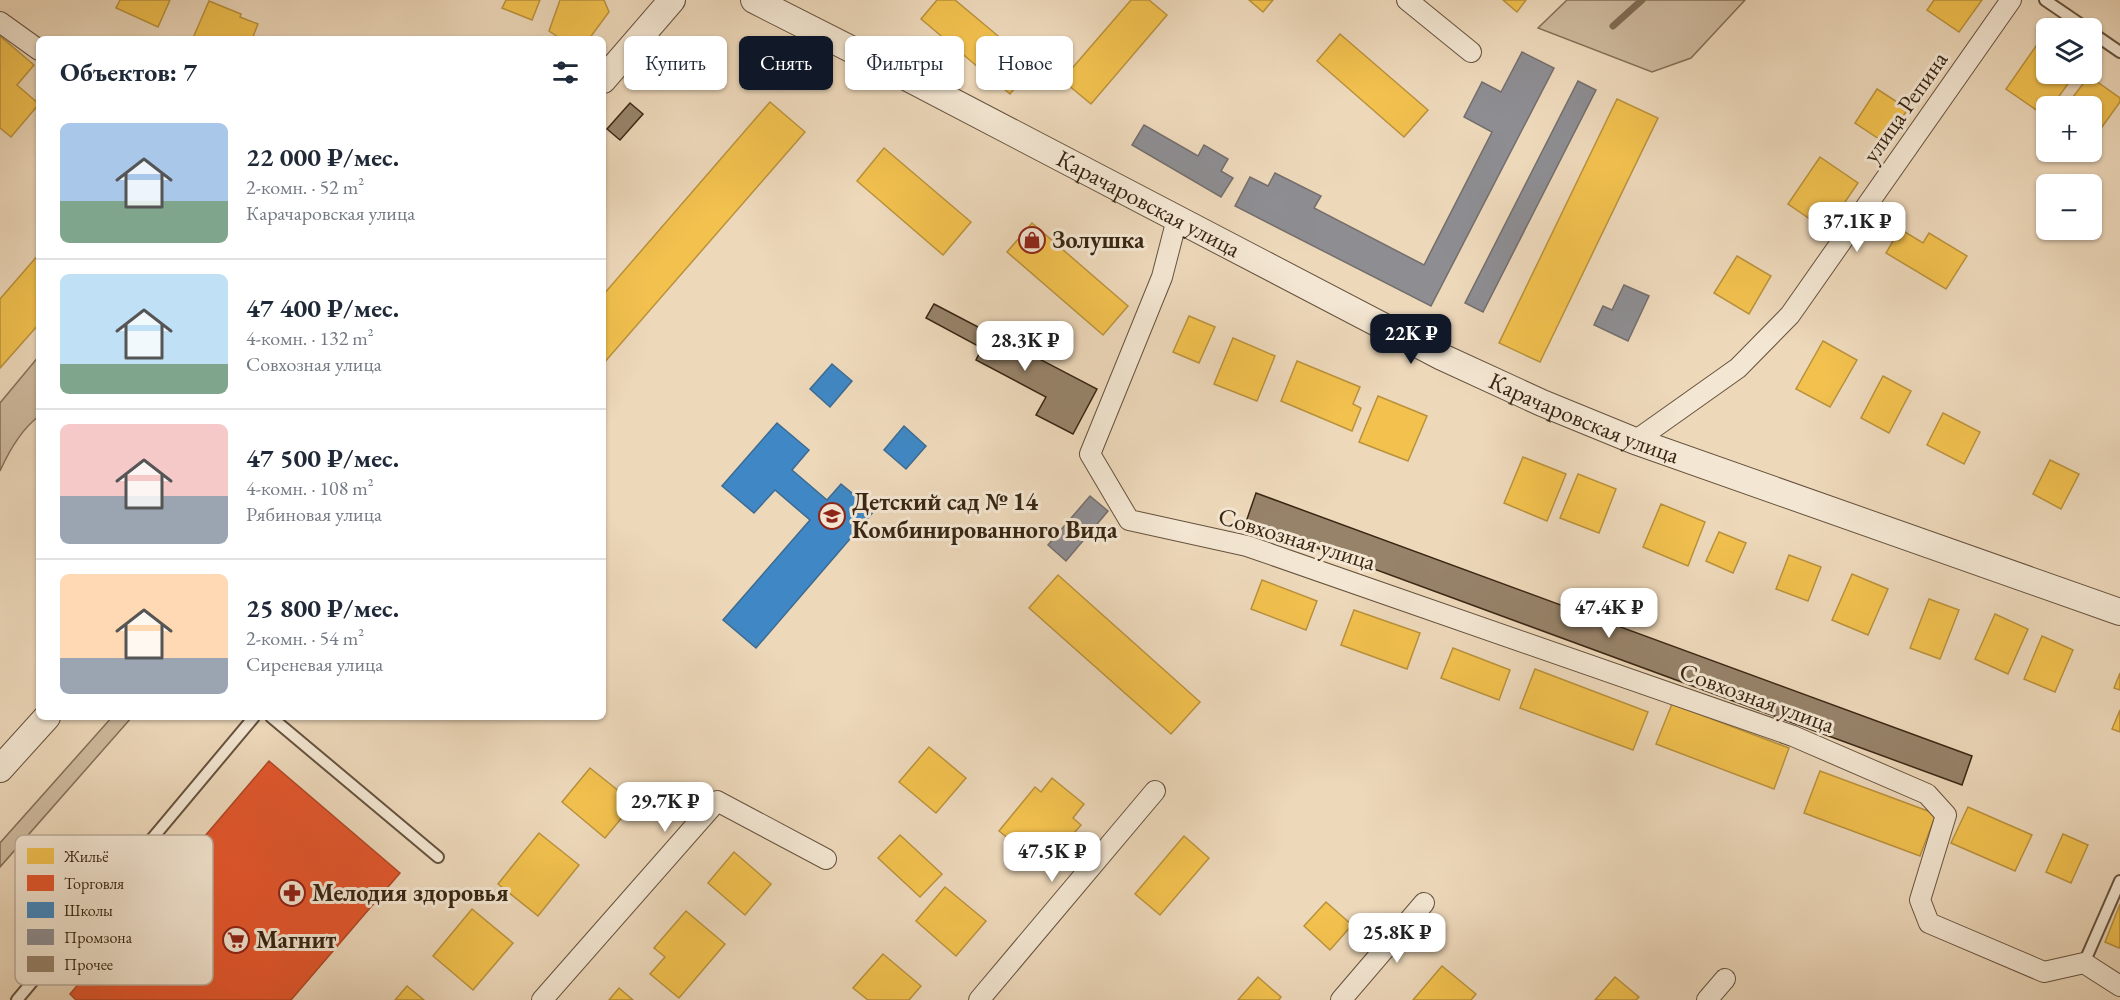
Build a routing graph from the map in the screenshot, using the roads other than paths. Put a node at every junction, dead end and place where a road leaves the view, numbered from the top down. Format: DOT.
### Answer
graph roads {
  1 [pos="672,0"];
  2 [pos="754,0"];
  3 [pos="1407,0"];
  4 [pos="2011,0"];
  5 [pos="2045,0"];
  6 [pos="2071,18"];
  7 [pos="0,22"];
  8 [pos="2102,40"];
  9 [pos="36,48"];
  10 [pos="1471,52"];
  11 [pos="2120,52"];
  12 [pos="606,77"];
  13 [pos="1178,219"];
  14 [pos="1635,441"];
  15 [pos="2120,612"];
  16 [pos="44,720"];
  17 [pos="251,720"];
  18 [pos="275,720"];
  19 [pos="0,769"];
  20 [pos="1155,791"];
  21 [pos="155,835"];
  22 [pos="438,857"];
  23 [pos="826,859"];
  24 [pos="2120,881"];
  25 [pos="1424,903"];
  26 [pos="2084,963"];
  27 [pos="1725,979"];
  28 [pos="30,985"];
  29 [pos="2120,986"];
  30 [pos="17,1000"];
  31 [pos="542,1000"];
  32 [pos="979,1000"];
  33 [pos="1341,1000"];
  34 [pos="1707,1000"];
  1 -- 12 [label="street"];
  2 -- 13 [label="street, Карачаровская улица"];
  3 -- 10 [label="street"];
  4 -- 14 [label="street, улица Репина"];
  5 -- 6 [label="lane"];
  7 -- 9 [label="street"];
  8 -- 11 [label="lane"];
  13 -- 14 [label="street, Карачаровская улица"];
  13 -- 26 [label="street, Совхозная улица"];
  14 -- 15 [label="street, Карачаровская улица"];
  16 -- 19 [label="street"];
  17 -- 21 [label="lane"];
  18 -- 22 [label="lane"];
  20 -- 32 [label="street"];
  23 -- 31 [label="street"];
  24 -- 26 [label="lane"];
  25 -- 33 [label="street"];
  26 -- 29 [label="street"];
  27 -- 34 [label="street"];
  28 -- 30 [label="lane"];
}
